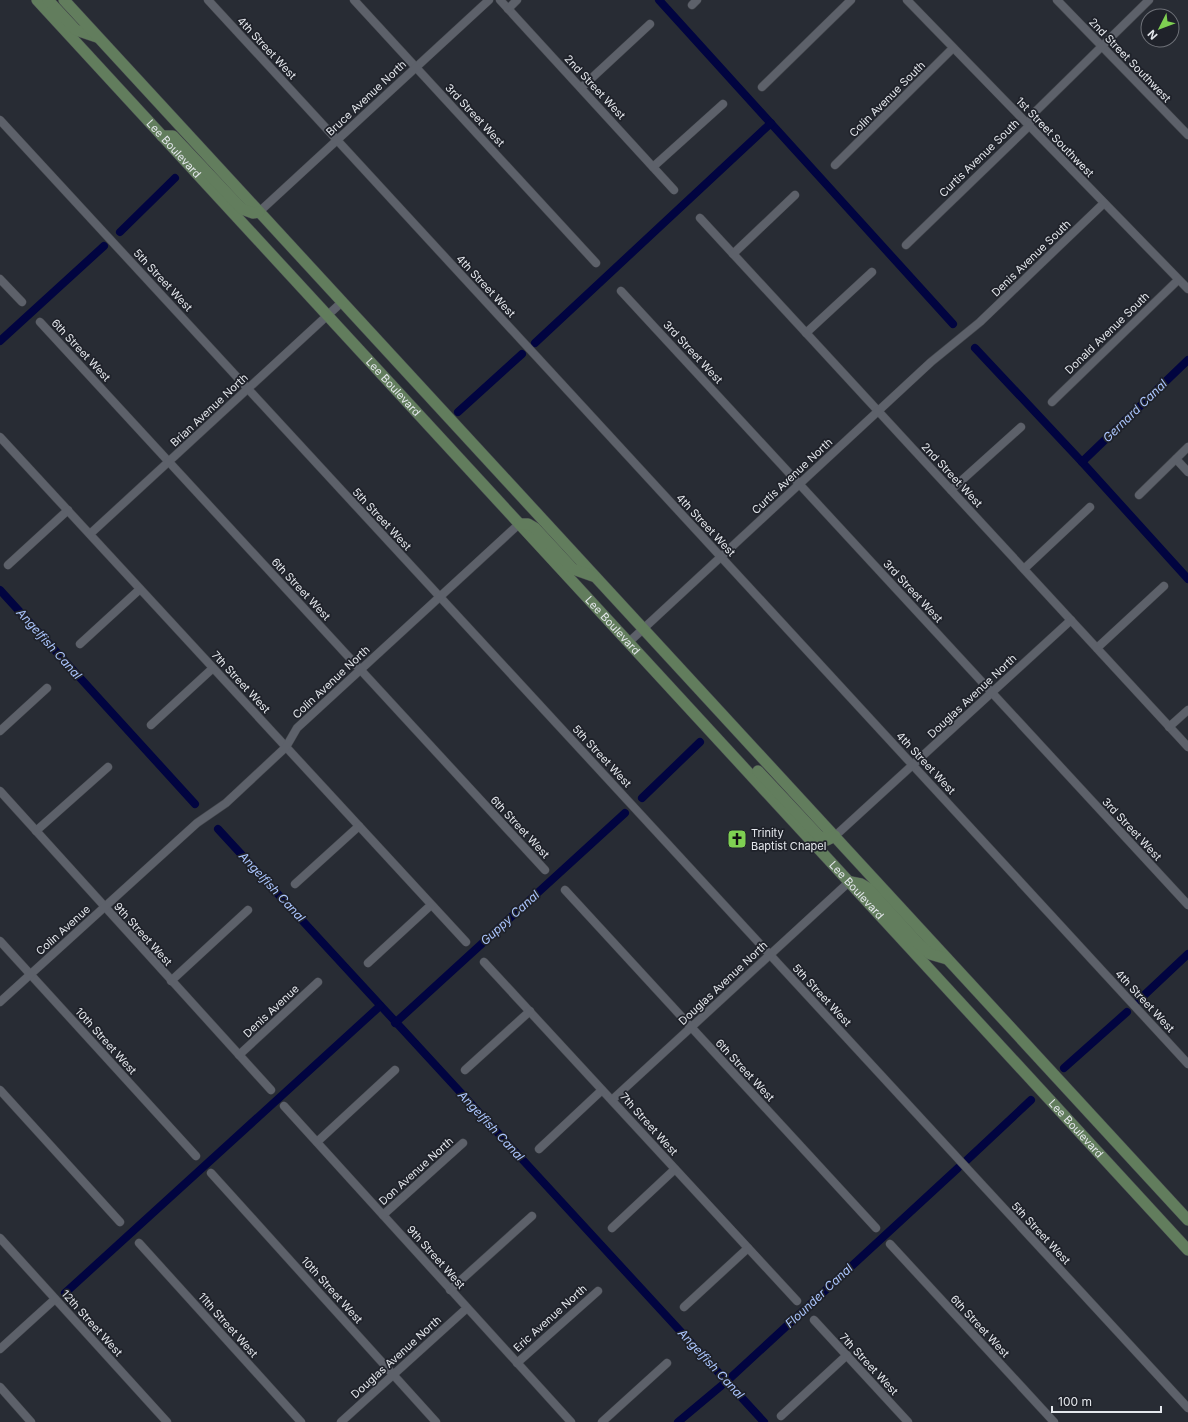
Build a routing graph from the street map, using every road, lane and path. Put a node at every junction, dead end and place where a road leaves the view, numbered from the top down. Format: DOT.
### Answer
graph roads {
  1 [pos="37,0"];
  2 [pos="48,0"];
  3 [pos="208,0"];
  4 [pos="354,0"];
  5 [pos="489,0"];
  6 [pos="500,0"];
  7 [pos="517,0"];
  8 [pos="851,0"];
  9 [pos="907,0"];
  10 [pos="1057,0"];
  11 [pos="1149,0"];
  12 [pos="67,1"];
  13 [pos="508,9"];
  14 [pos="650,24"];
  15 [pos="99,38"];
  16 [pos="1102,46"];
  17 [pos="953,48"];
  18 [pos="415,67"];
  19 [pos="762,87"];
  20 [pos="581,88"];
  21 [pos="723,104"];
  22 [pos="0,120"];
  23 [pos="1029,126"];
  24 [pos="1188,135"];
  25 [pos="162,136"];
  26 [pos="336,140"];
  27 [pos="835,165"];
  28 [pos="653,167"];
  29 [pos="674,190"];
  30 [pos="795,195"];
  31 [pos="1104,203"];
  32 [pos="259,212"];
  33 [pos="700,218"];
  34 [pos="906,246"];
  35 [pos="733,254"];
  36 [pos="596,263"];
  37 [pos="872,272"];
  38 [pos="0,278"];
  39 [pos="1178,280"];
  40 [pos="1188,289"];
  41 [pos="621,290"];
  42 [pos="22,302"];
  43 [pos="342,302"];
  44 [pos="328,315"];
  45 [pos="40,322"];
  46 [pos="973,328"];
  47 [pos="806,333"];
  48 [pos="248,389"];
  49 [pos="1052,402"];
  50 [pos="879,411"];
  51 [pos="1021,427"];
  52 [pos="0,437"];
  53 [pos="1188,447"];
  54 [pos="1176,459"];
  55 [pos="169,461"];
  56 [pos="1188,472"];
  57 [pos="800,484"];
  58 [pos="951,490"];
  59 [pos="1139,496"];
  60 [pos="1090,507"];
  61 [pos="68,510"];
  62 [pos="519,524"];
  63 [pos="90,534"];
  64 [pos="720,556"];
  65 [pos="8,565"];
  66 [pos="1024,569"];
  67 [pos="595,577"];
  68 [pos="1164,586"];
  69 [pos="140,589"];
  70 [pos="440,597"];
  71 [pos="1071,620"];
  72 [pos="643,629"];
  73 [pos="629,642"];
  74 [pos="80,644"];
  75 [pos="1097,648"];
  76 [pos="213,668"];
  77 [pos="361,670"];
  78 [pos="47,688"];
  79 [pos="992,692"];
  80 [pos="1188,710"];
  81 [pos="151,725"];
  82 [pos="1170,727"];
  83 [pos="0,730"];
  84 [pos="286,747"];
  85 [pos="1188,747"];
  86 [pos="738,761"];
  87 [pos="913,765"];
  88 [pos="108,767"];
  89 [pos="0,791"];
  90 [pos="359,826"];
  91 [pos="36,831"];
  92 [pos="834,836"];
  93 [pos="545,870"];
  94 [pos="141,873"];
  95 [pos="849,882"];
  96 [pos="295,884"];
  97 [pos="565,890"];
  98 [pos="432,904"];
  99 [pos="1188,905"];
  100 [pos="105,907"];
  101 [pos="248,910"];
  102 [pos="0,941"];
  103 [pos="466,942"];
  104 [pos="770,954"];
  105 [pos="948,959"];
  106 [pos="484,962"];
  107 [pos="368,963"];
  108 [pos="31,975"];
  109 [pos="171,981"];
  110 [pos="318,982"];
  111 [pos="0,1002"];
  112 [pos="530,1011"];
  113 [pos="691,1027"];
  114 [pos="239,1055"];
  115 [pos="1188,1064"];
  116 [pos="395,1070"];
  117 [pos="465,1070"];
  118 [pos="0,1090"];
  119 [pos="271,1090"];
  120 [pos="602,1090"];
  121 [pos="612,1100"];
  122 [pos="284,1106"];
  123 [pos="317,1142"];
  124 [pos="463,1143"];
  125 [pos="539,1149"];
  126 [pos="196,1156"];
  127 [pos="675,1169"];
  128 [pos="211,1173"];
  129 [pos="383,1215"];
  130 [pos="532,1216"];
  131 [pos="1188,1220"];
  132 [pos="120,1222"];
  133 [pos="612,1228"];
  134 [pos="876,1228"];
  135 [pos="0,1238"];
  136 [pos="139,1243"];
  137 [pos="890,1244"];
  138 [pos="748,1248"];
  139 [pos="1188,1250"];
  140 [pos="450,1290"];
  141 [pos="598,1290"];
  142 [pos="55,1299"];
  143 [pos="796,1301"];
  144 [pos="684,1307"];
  145 [pos="467,1308"];
  146 [pos="814,1320"];
  147 [pos="0,1349"];
  148 [pos="847,1355"];
  149 [pos="517,1363"];
  150 [pos="667,1363"];
  151 [pos="393,1375"];
  152 [pos="0,1387"];
  153 [pos="1188,1408"];
  154 [pos="781,1416"];
  155 [pos="31,1422"];
  156 [pos="167,1422"];
  157 [pos="301,1422"];
  158 [pos="341,1422"];
  159 [pos="436,1422"];
  160 [pos="571,1422"];
  161 [pos="602,1422"];
  162 [pos="908,1422"];
  163 [pos="1054,1422"];
  1 -- 25 [label="main road, Lee Boulevard"];
  2 -- 15 [label="main road"];
  3 -- 26 [label="street, 4th Street West"];
  4 -- 18 [label="street, 3rd Street West"];
  5 -- 18 [label="street, Bruce Avenue North"];
  6 -- 13 [label="street, 2nd Street West"];
  7 -- 13 [label="street"];
  8 -- 19 [label="street"];
  9 -- 17 [label="street, 1st Street Southwest"];
  10 -- 16 [label="street, 2nd Street Southwest"];
  11 -- 16 [label="street, Curtis Avenue South"];
  12 -- 15 [label="main road, Lee Boulevard"];
  13 -- 20 [label="street, 2nd Street West"];
  14 -- 20 [label="street"];
  15 -- 32 [label="main road, Lee Boulevard"];
  16 -- 23 [label="street, Curtis Avenue South"];
  16 -- 24 [label="street, 2nd Street Southwest"];
  17 -- 23 [label="street, 1st Street Southwest"];
  17 -- 27 [label="street, Colin Avenue South"];
  18 -- 26 [label="street, Bruce Avenue North"];
  18 -- 36 [label="street, 3rd Street West"];
  20 -- 28 [label="street, 2nd Street West"];
  21 -- 28 [label="street"];
  22 -- 48 [label="street, 5th Street West"];
  23 -- 31 [label="street, 1st Street Southwest"];
  23 -- 34 [label="street, Curtis Avenue South"];
  25 -- 32 [label="main road"];
  25 -- 44 [label="main road, Lee Boulevard"];
  26 -- 32 [label="street, Bruce Avenue North"];
  26 -- 64 [label="street, 4th Street West"];
  28 -- 29 [label="street, 2nd Street West"];
  30 -- 35 [label="street"];
  31 -- 39 [label="street, 1st Street Southwest"];
  31 -- 46 [label="street, Denis Avenue South"];
  32 -- 43 [label="main road, Lee Boulevard"];
  33 -- 35 [label="street, 2nd Street West"];
  35 -- 47 [label="street, 2nd Street West"];
  37 -- 47 [label="street"];
  38 -- 42 [label="street"];
  39 -- 40 [label="street, 1st Street Southwest"];
  39 -- 49 [label="street, Donald Avenue South"];
  41 -- 57 [label="street, 3rd Street West"];
  43 -- 44 [label="street, Brian Avenue North"];
  43 -- 67 [label="main road, Lee Boulevard"];
  44 -- 48 [label="street, Brian Avenue North"];
  44 -- 62 [label="main road, Lee Boulevard"];
  45 -- 55 [label="street, 6th Street West"];
  46 -- 50 [label="street, Curtis Avenue North"];
  47 -- 50 [label="street, 2nd Street West"];
  48 -- 55 [label="street, Brian Avenue North"];
  48 -- 70 [label="street, 5th Street West"];
  50 -- 57 [label="street, Curtis Avenue North"];
  50 -- 58 [label="street, 2nd Street West"];
  51 -- 58 [label="street"];
  52 -- 61 [label="street, 7th Street West"];
  53 -- 54 [label="street"];
  54 -- 56 [label="street"];
  54 -- 59 [label="street"];
  55 -- 63 [label="street, Brian Avenue North"];
  55 -- 77 [label="street, 6th Street West"];
  57 -- 64 [label="street, Curtis Avenue North"];
  57 -- 79 [label="street, 3rd Street West"];
  58 -- 66 [label="street, 2nd Street West"];
  60 -- 66 [label="street"];
  61 -- 63 [label="street, 7th Street West"];
  61 -- 65 [label="street"];
  62 -- 67 [label="main road"];
  62 -- 70 [label="street, Colin Avenue North"];
  62 -- 73 [label="main road, Lee Boulevard"];
  63 -- 69 [label="street, 7th Street West"];
  64 -- 72 [label="street, Curtis Avenue North"];
  64 -- 87 [label="street, 4th Street West"];
  66 -- 71 [label="street, 2nd Street West"];
  67 -- 72 [label="main road, Lee Boulevard"];
  68 -- 75 [label="street"];
  69 -- 74 [label="street"];
  69 -- 76 [label="street, 7th Street West"];
  70 -- 77 [label="street, Colin Avenue North"];
  70 -- 104 [label="street, 5th Street West"];
  71 -- 75 [label="street, 2nd Street West"];
  71 -- 79 [label="street, Douglas Avenue North"];
  72 -- 73 [label="street, Curtis Avenue North"];
  72 -- 92 [label="main road, Lee Boulevard"];
  73 -- 86 [label="main road, Lee Boulevard"];
  75 -- 82 [label="street, 2nd Street West"];
  76 -- 81 [label="street"];
  76 -- 84 [label="street, 7th Street West"];
  77 -- 84 [label="street, Colin Avenue North"];
  77 -- 93 [label="street, 6th Street West"];
  78 -- 83 [label="street"];
  79 -- 87 [label="street, Douglas Avenue North"];
  79 -- 99 [label="street, 3rd Street West"];
  80 -- 82 [label="street"];
  82 -- 85 [label="street, 2nd Street West"];
  84 -- 90 [label="street, 7th Street West"];
  84 -- 94 [label="street, Colin Avenue North"];
  86 -- 92 [label="main road"];
  86 -- 95 [label="main road, Lee Boulevard"];
  87 -- 92 [label="street, Douglas Avenue North"];
  87 -- 115 [label="street, 4th Street West"];
  88 -- 91 [label="street"];
  89 -- 91 [label="street, 9th Street West"];
  90 -- 96 [label="street"];
  90 -- 98 [label="street, 7th Street West"];
  91 -- 100 [label="street, 9th Street West"];
  92 -- 105 [label="main road, Lee Boulevard"];
  94 -- 100 [label="street, Colin Avenue"];
  95 -- 104 [label="street, Douglas Avenue North"];
  95 -- 105 [label="main road"];
  95 -- 139 [label="main road, Lee Boulevard"];
  97 -- 113 [label="street, 6th Street West"];
  98 -- 103 [label="street, 7th Street West"];
  98 -- 107 [label="street"];
  100 -- 108 [label="street, Colin Avenue"];
  100 -- 109 [label="street, 9th Street West"];
  101 -- 109 [label="street"];
  102 -- 108 [label="street, 10th Street West"];
  104 -- 113 [label="street, Douglas Avenue North"];
  104 -- 153 [label="street, 5th Street West"];
  105 -- 131 [label="main road, Lee Boulevard"];
  106 -- 112 [label="street, 7th Street West"];
  108 -- 111 [label="street, Colin Avenue"];
  108 -- 126 [label="street, 10th Street West"];
  109 -- 114 [label="street, 9th Street West"];
  110 -- 114 [label="street, Denis Avenue"];
  112 -- 117 [label="street"];
  112 -- 120 [label="street, 7th Street West"];
  113 -- 121 [label="street, Douglas Avenue North"];
  113 -- 134 [label="street, 6th Street West"];
  114 -- 119 [label="street, 9th Street West"];
  116 -- 123 [label="street"];
  118 -- 132 [label="street"];
  120 -- 121 [label="street, 7th Street West"];
  120 -- 125 [label="street"];
  121 -- 127 [label="street, 7th Street West"];
  122 -- 123 [label="street, 9th Street West"];
  123 -- 129 [label="street, 9th Street West"];
  124 -- 129 [label="street, Don Avenue North"];
  127 -- 133 [label="street"];
  127 -- 138 [label="street, 7th Street West"];
  128 -- 151 [label="street, 10th Street West"];
  129 -- 140 [label="street, 9th Street West"];
  130 -- 140 [label="street"];
  135 -- 142 [label="street, 12th Street West"];
  136 -- 157 [label="street, 11th Street West"];
  137 -- 163 [label="street, 6th Street West"];
  138 -- 143 [label="street, 7th Street West"];
  138 -- 144 [label="street"];
  140 -- 145 [label="street, 9th Street West"];
  141 -- 149 [label="street, Eric Avenue North"];
  142 -- 147 [label="street"];
  142 -- 156 [label="street, 12th Street West"];
  145 -- 149 [label="street, 9th Street West"];
  145 -- 151 [label="street, Douglas Avenue North"];
  146 -- 148 [label="street, 7th Street West"];
  148 -- 154 [label="street"];
  148 -- 162 [label="street, 7th Street West"];
  149 -- 160 [label="street, 9th Street West"];
  150 -- 161 [label="street"];
  151 -- 158 [label="street, Douglas Avenue North"];
  151 -- 159 [label="street, 10th Street West"];
  152 -- 155 [label="street"];
}
